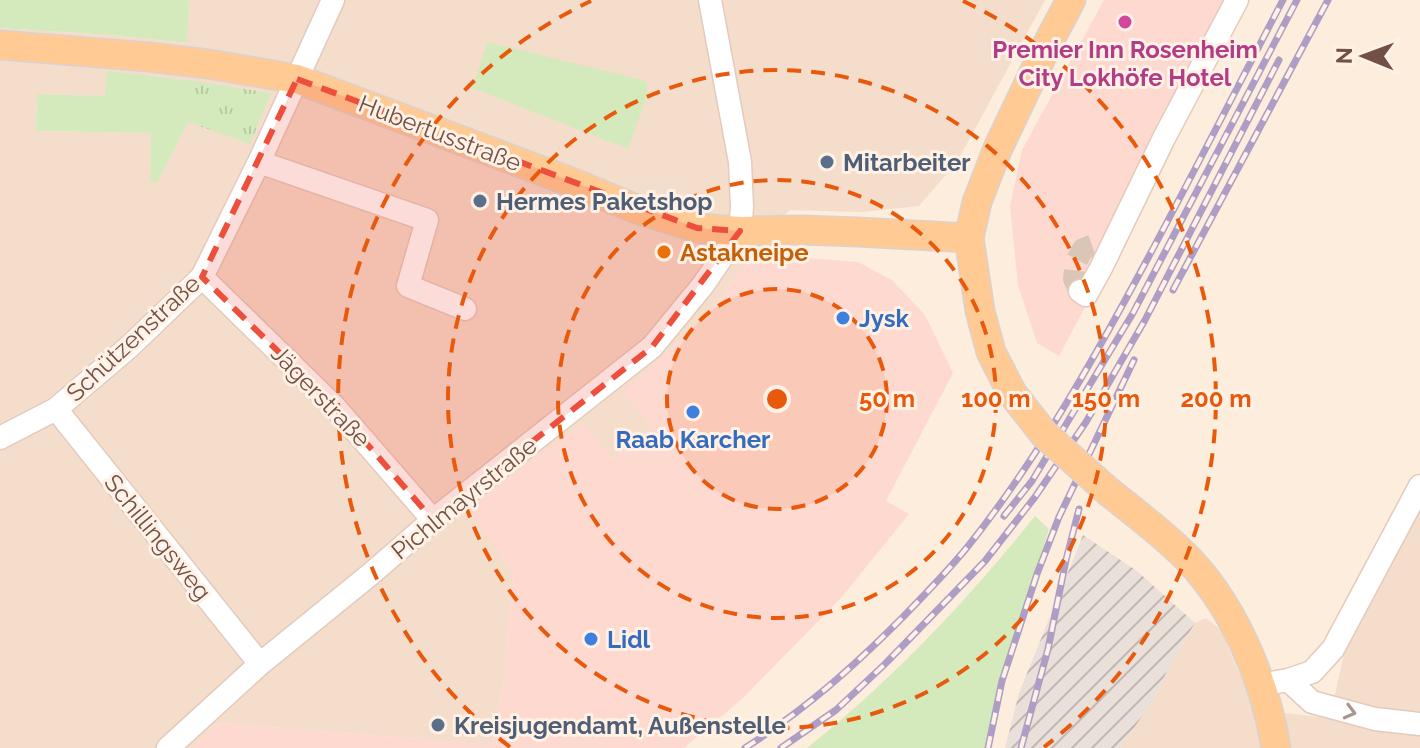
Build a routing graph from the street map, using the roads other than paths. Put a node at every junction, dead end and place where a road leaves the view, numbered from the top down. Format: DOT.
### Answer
graph roads {
  1 [pos="333,0"];
  2 [pos="710,0"];
  3 [pos="1071,0"];
  4 [pos="1237,0"];
  5 [pos="0,45"];
  6 [pos="297,79"];
  7 [pos="259,162"];
  8 [pos="740,231"];
  9 [pos="969,238"];
  10 [pos="202,277"];
  11 [pos="1080,291"];
  12 [pos="465,309"];
  13 [pos="56,409"];
  14 [pos="0,438"];
  15 [pos="1420,486"];
  16 [pos="433,520"];
  17 [pos="260,664"];
  18 [pos="1274,682"];
  19 [pos="1420,724"];
  20 [pos="168,748"];
  21 [pos="1276,748"];
  1 -- 6 [label="street, Schützenstraße"];
  2 -- 8 [label="street"];
  3 -- 9 [label="main road"];
  4 -- 11 [label="street"];
  5 -- 6 [label="main road, Hubertusstraße"];
  6 -- 7 [label="street, Schützenstraße"];
  6 -- 8 [label="main road, Hubertusstraße"];
  7 -- 10 [label="street, Schützenstraße"];
  7 -- 12 [label="street"];
  8 -- 9 [label="main road, Hubertusstraße"];
  8 -- 16 [label="street, Pichlmayrstraße"];
  9 -- 18 [label="main road, bridge"];
  10 -- 13 [label="street, Schützenstraße"];
  10 -- 16 [label="street, Jägerstraße"];
  13 -- 14 [label="street, Schützenstraße"];
  13 -- 17 [label="street, Schillingsweg"];
  15 -- 18 [label="street"];
  16 -- 17 [label="street, Pichlmayrstraße"];
  17 -- 20 [label="street, Pichlmayrstraße"];
  18 -- 19 [label="street, one-way"];
  18 -- 21 [label="main road"];
}
